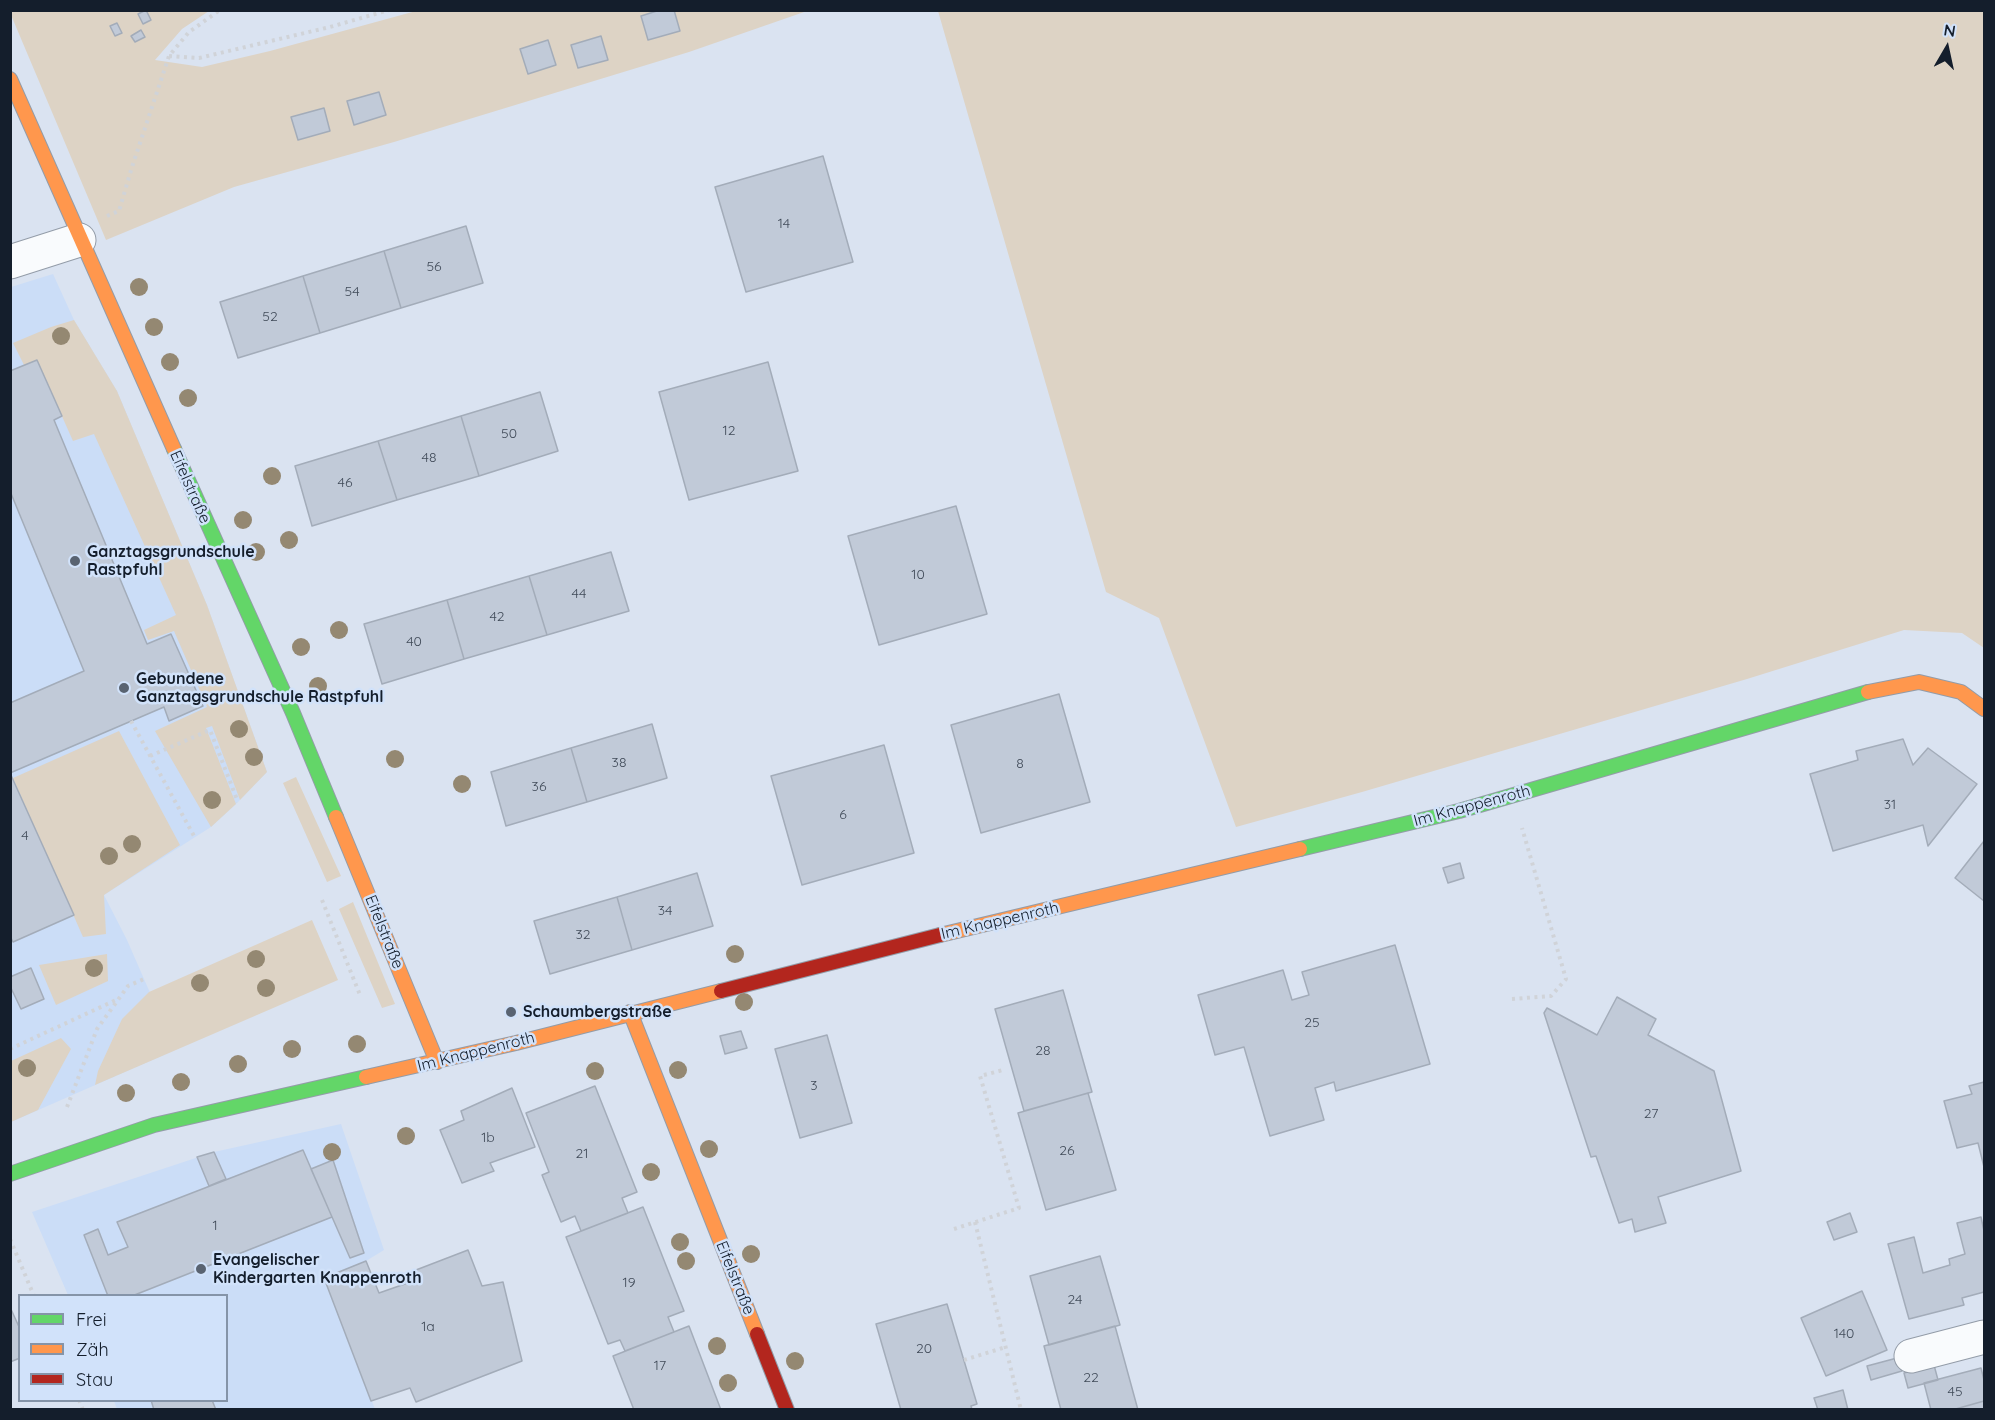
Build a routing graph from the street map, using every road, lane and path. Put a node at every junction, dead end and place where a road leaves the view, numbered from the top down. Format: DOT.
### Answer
graph roads {
  1 [pos="220,10"];
  2 [pos="389,10"];
  3 [pos="169,56"];
  4 [pos="10,79"];
  5 [pos="119,211"];
  6 [pos="79,240"];
  7 [pos="10,262"];
  8 [pos="1984,709"];
  9 [pos="131,721"];
  10 [pos="150,756"];
  11 [pos="1512,796"];
  12 [pos="238,802"];
  13 [pos="194,836"];
  14 [pos="322,900"];
  15 [pos="144,979"];
  16 [pos="360,995"];
  17 [pos="1512,999"];
  18 [pos="117,1000"];
  19 [pos="630,1012"];
  20 [pos="10,1049"];
  21 [pos="437,1062"];
  22 [pos="1004,1070"];
  23 [pos="67,1107"];
  24 [pos="10,1174"];
  25 [pos="975,1222"];
  26 [pos="954,1228"];
  27 [pos="10,1239"];
  28 [pos="33,1294"];
  29 [pos="1984,1337"];
  30 [pos="1006,1347"];
  31 [pos="1911,1356"];
  32 [pos="964,1360"];
  33 [pos="787,1410"];
  34 [pos="1021,1410"];
  1 -- 3 [label="path"];
  2 -- 3 [label="path"];
  3 -- 5 [label="path"];
  4 -- 6 [label="street, Eifelstraße"];
  6 -- 7 [label="street"];
  6 -- 21 [label="street, Eifelstraße"];
  8 -- 11 [label="street, Im Knappenroth"];
  9 -- 10 [label="path"];
  10 -- 12 [label="path"];
  10 -- 13 [label="path"];
  11 -- 17 [label="path"];
  11 -- 19 [label="street, Im Knappenroth"];
  14 -- 16 [label="path"];
  15 -- 18 [label="path"];
  18 -- 20 [label="path"];
  18 -- 23 [label="path"];
  19 -- 21 [label="street, Im Knappenroth"];
  19 -- 33 [label="street, Eifelstraße"];
  21 -- 24 [label="street, Im Knappenroth"];
  22 -- 25 [label="path"];
  25 -- 26 [label="path"];
  25 -- 30 [label="path"];
  27 -- 28 [label="path"];
  29 -- 31 [label="street"];
  30 -- 32 [label="path"];
  30 -- 34 [label="path"];
}
